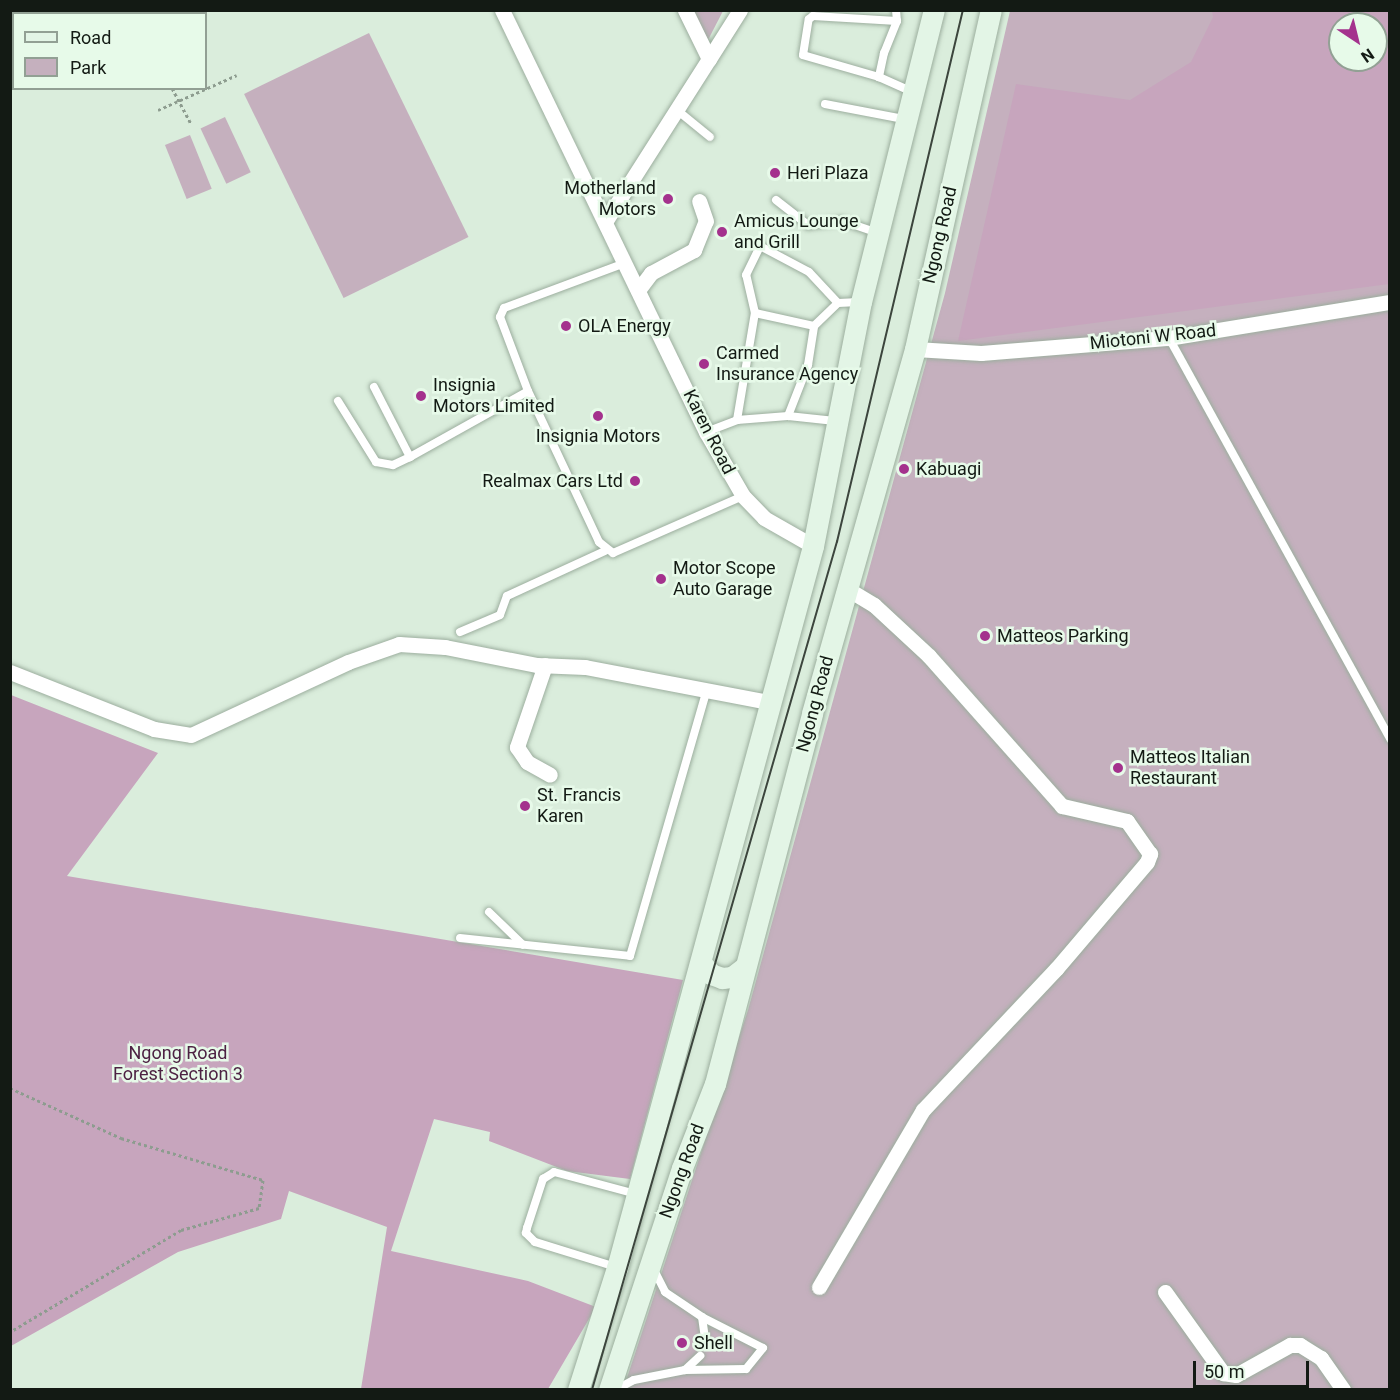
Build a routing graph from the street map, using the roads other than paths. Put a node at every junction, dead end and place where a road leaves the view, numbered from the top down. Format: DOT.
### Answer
graph roads {
  1 [pos="502,10"];
  2 [pos="685,10"];
  3 [pos="740,10"];
  4 [pos="896,10"];
  5 [pos="934,10"];
  6 [pos="991,10"];
  7 [pos="897,21"];
  8 [pos="709,59"];
  9 [pos="879,77"];
  10 [pos="913,91"];
  11 [pos="825,104"];
  12 [pos="678,111"];
  13 [pos="905,120"];
  14 [pos="710,137"];
  15 [pos="776,200"];
  16 [pos="699,201"];
  17 [pos="605,222"];
  18 [pos="879,234"];
  19 [pos="625,263"];
  20 [pos="639,289"];
  21 [pos="861,302"];
  22 [pos="1389,302"];
  23 [pos="838,303"];
  24 [pos="755,313"];
  25 [pos="814,326"];
  26 [pos="1169,338"];
  27 [pos="915,349"];
  28 [pos="374,387"];
  29 [pos="528,391"];
  30 [pos="338,402"];
  31 [pos="788,416"];
  32 [pos="736,420"];
  33 [pos="835,421"];
  34 [pos="706,432"];
  35 [pos="410,457"];
  36 [pos="743,496"];
  37 [pos="813,546"];
  38 [pos="605,551"];
  39 [pos="847,589"];
  40 [pos="460,632"];
  41 [pos="545,665"];
  42 [pos="10,672"];
  43 [pos="708,689"];
  44 [pos="768,702"];
  45 [pos="1389,739"];
  46 [pos="550,775"];
  47 [pos="489,912"];
  48 [pos="460,938"];
  49 [pos="523,945"];
  50 [pos="701,963"];
  51 [pos="745,967"];
  52 [pos="637,1194"];
  53 [pos="650,1261"];
  54 [pos="617,1268"];
  55 [pos="819,1287"];
  56 [pos="1165,1292"];
  57 [pos="702,1317"];
  58 [pos="705,1339"];
  59 [pos="700,1356"];
  60 [pos="685,1370"];
  61 [pos="578,1389"];
  62 [pos="609,1389"];
  63 [pos="615,1389"];
  64 [pos="1342,1389"];
  1 -- 17 [label="street, Karen Road"];
  2 -- 8 [label="street"];
  3 -- 8 [label="street"];
  4 -- 7 [label="lane"];
  5 -- 10 [label="main road, Ngong Road"];
  6 -- 27 [label="main road, Ngong Road"];
  7 -- 9 [label="lane"];
  7 -- 9 [label="lane"];
  8 -- 12 [label="street"];
  9 -- 10 [label="lane"];
  10 -- 13 [label="main road, Ngong Road"];
  11 -- 13 [label="lane"];
  12 -- 14 [label="lane"];
  12 -- 17 [label="street"];
  13 -- 18 [label="main road, Ngong Road"];
  15 -- 18 [label="lane"];
  16 -- 20 [label="street"];
  17 -- 19 [label="street, Karen Road"];
  18 -- 21 [label="main road, Ngong Road"];
  19 -- 20 [label="street, Karen Road"];
  19 -- 29 [label="lane"];
  20 -- 34 [label="street, Karen Road"];
  21 -- 23 [label="lane"];
  21 -- 33 [label="main road, Ngong Road"];
  22 -- 26 [label="street, Miotoni W Road"];
  23 -- 24 [label="lane"];
  23 -- 25 [label="lane"];
  24 -- 25 [label="lane"];
  24 -- 32 [label="lane"];
  25 -- 31 [label="lane"];
  26 -- 27 [label="street, Miotoni W Road"];
  26 -- 45 [label="lane"];
  27 -- 39 [label="main road, Ngong Road"];
  28 -- 35 [label="lane"];
  29 -- 35 [label="lane"];
  29 -- 38 [label="lane"];
  30 -- 35 [label="lane"];
  31 -- 32 [label="lane"];
  31 -- 33 [label="lane"];
  32 -- 34 [label="lane"];
  33 -- 37 [label="main road, Ngong Road"];
  34 -- 36 [label="street, Karen Road"];
  36 -- 37 [label="street, Karen Road"];
  36 -- 38 [label="lane"];
  37 -- 44 [label="main road, Ngong Road"];
  38 -- 40 [label="lane"];
  39 -- 51 [label="main road, Ngong Road"];
  39 -- 55 [label="street"];
  41 -- 42 [label="street"];
  41 -- 43 [label="street"];
  41 -- 46 [label="street"];
  43 -- 44 [label="street"];
  43 -- 49 [label="lane"];
  44 -- 50 [label="main road, Ngong Road"];
  47 -- 49 [label="lane"];
  48 -- 49 [label="lane"];
  50 -- 51 [label="main road"];
  50 -- 52 [label="main road, Ngong Road"];
  51 -- 53 [label="main road, Ngong Road"];
  52 -- 54 [label="main road, Ngong Road"];
  52 -- 54 [label="lane"];
  53 -- 57 [label="lane"];
  53 -- 62 [label="main road, Ngong Road"];
  54 -- 61 [label="main road, Ngong Road"];
  56 -- 64 [label="street"];
  57 -- 58 [label="lane"];
  57 -- 60 [label="lane"];
  59 -- 60 [label="lane"];
  60 -- 63 [label="lane"];
}
